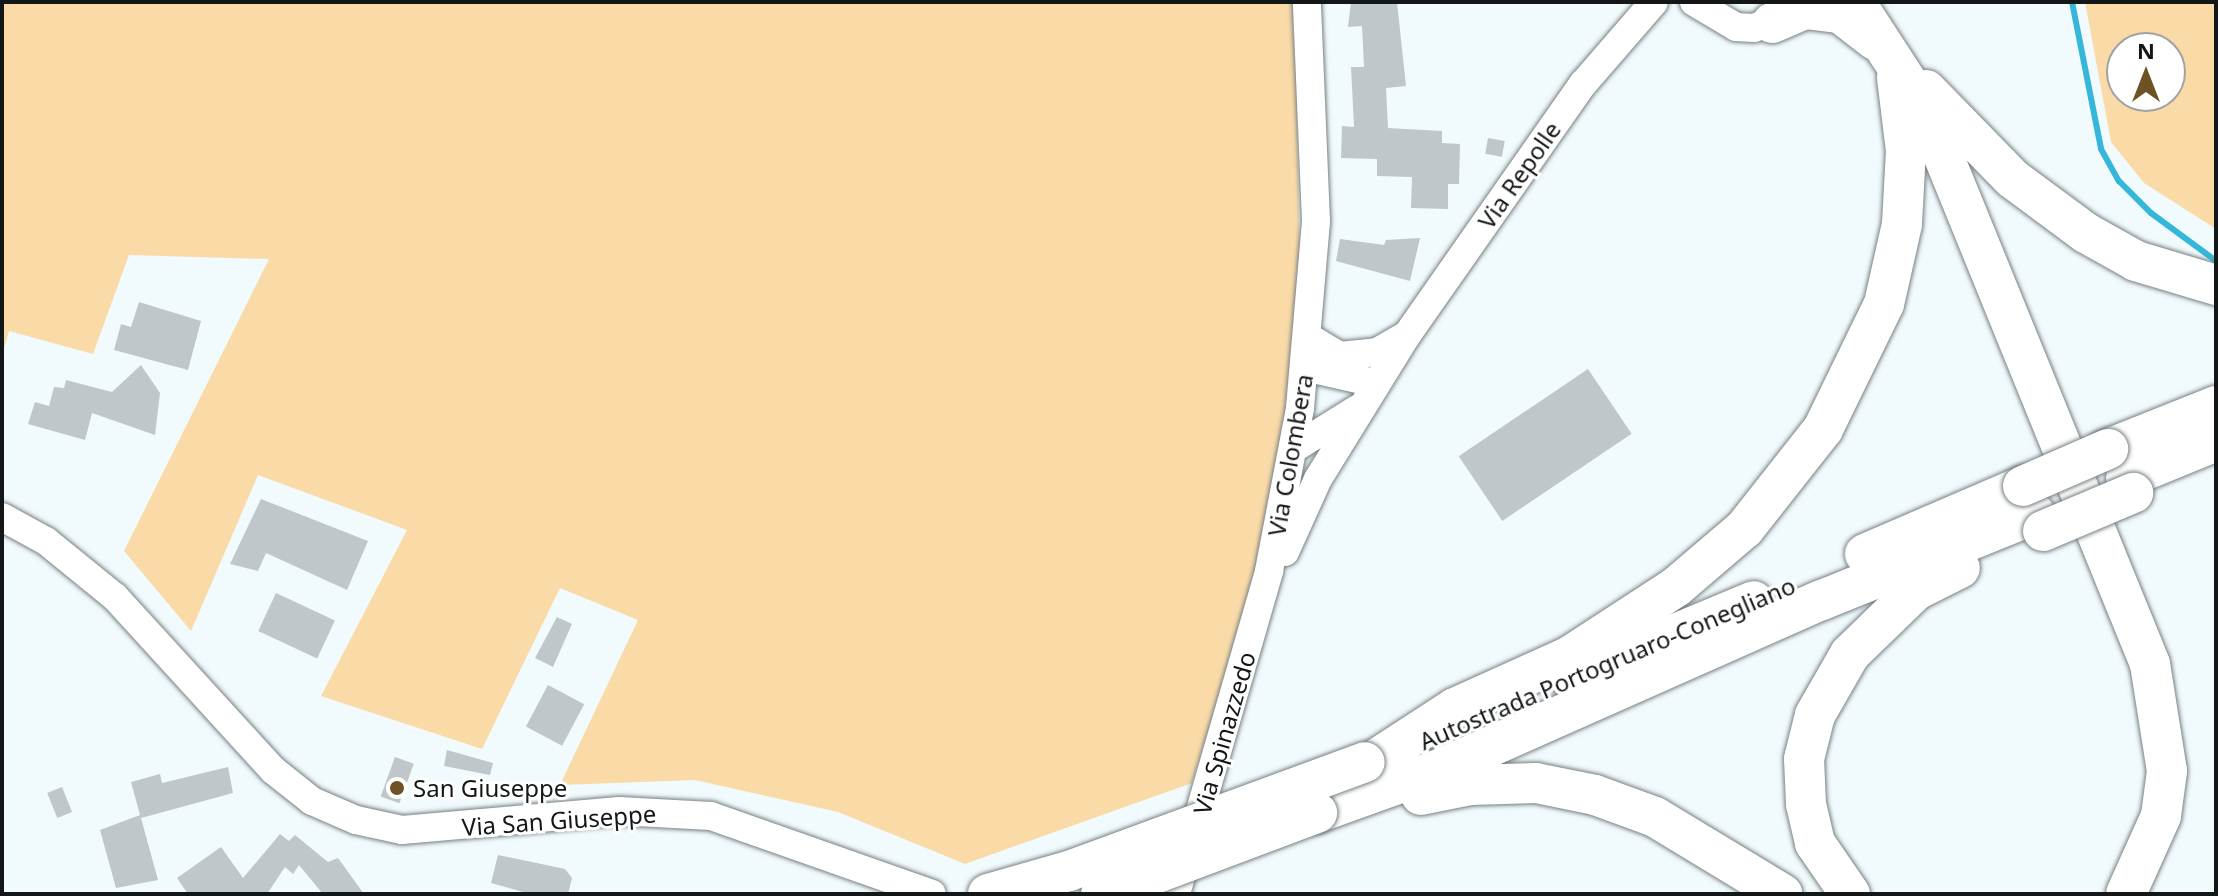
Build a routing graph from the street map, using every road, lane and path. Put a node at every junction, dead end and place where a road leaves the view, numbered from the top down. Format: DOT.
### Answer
graph roads {
  1 [pos="1307,2"];
  2 [pos="1694,2"];
  3 [pos="1855,2"];
  4 [pos="1648,12"];
  5 [pos="1786,13"];
  6 [pos="1719,22"];
  7 [pos="1894,54"];
  8 [pos="2216,285"];
  9 [pos="1407,335"];
  10 [pos="1308,337"];
  11 [pos="1305,367"];
  12 [pos="1375,383"];
  13 [pos="2216,406"];
  14 [pos="1360,407"];
  15 [pos="2216,443"];
  16 [pos="1293,449"];
  17 [pos="2122,473"];
  18 [pos="2034,510"];
  19 [pos="2,517"];
  20 [pos="1269,571"];
  21 [pos="1371,760"];
  22 [pos="1316,823"];
  23 [pos="932,894"];
  24 [pos="988,894"];
  25 [pos="1101,894"];
  26 [pos="1152,894"];
  27 [pos="1176,894"];
  28 [pos="1782,894"];
  29 [pos="1850,894"];
  30 [pos="2126,894"];
  1 -- 10 [label="street"];
  2 -- 6 [label="street"];
  3 -- 7 [label="highway"];
  4 -- 6 [label="street, Via Repolle"];
  4 -- 9 [label="street, Via Repolle"];
  5 -- 6 [label="street, Via Repolle"];
  5 -- 7 [label="highway"];
  7 -- 8 [label="highway"];
  7 -- 21 [label="highway"];
  7 -- 30 [label="highway"];
  9 -- 10 [label="street, Via Repolle"];
  9 -- 12 [label="street, Via Repolle"];
  10 -- 11 [label="street, Via Colombera"];
  11 -- 12 [label="street"];
  11 -- 16 [label="street, Via Colombera"];
  12 -- 14 [label="street, Via Repolle"];
  13 -- 17 [label="highway, Autostrada Portogruaro-Conegliano"];
  14 -- 16 [label="street, Via Repolle"];
  14 -- 20 [label="street, Via Repolle"];
  15 -- 17 [label="highway, Autostrada Portogruaro-Conegliano"];
  16 -- 20 [label="street, Via Colombera"];
  17 -- 18 [label="highway, Autostrada Portogruaro-Conegliano, bridge"];
  18 -- 21 [label="highway, Autostrada Portogruaro-Conegliano"];
  18 -- 22 [label="highway, Autostrada Portogruaro-Conegliano"];
  18 -- 29 [label="highway"];
  19 -- 23 [label="street, Via San Giuseppe"];
  20 -- 27 [label="street, Via Spinazzedo"];
  21 -- 24 [label="highway, Autostrada Portogruaro-Conegliano, bridge"];
  22 -- 25 [label="highway, Autostrada Portogruaro-Conegliano, bridge"];
  22 -- 26 [label="highway"];
  22 -- 28 [label="highway"];
}
